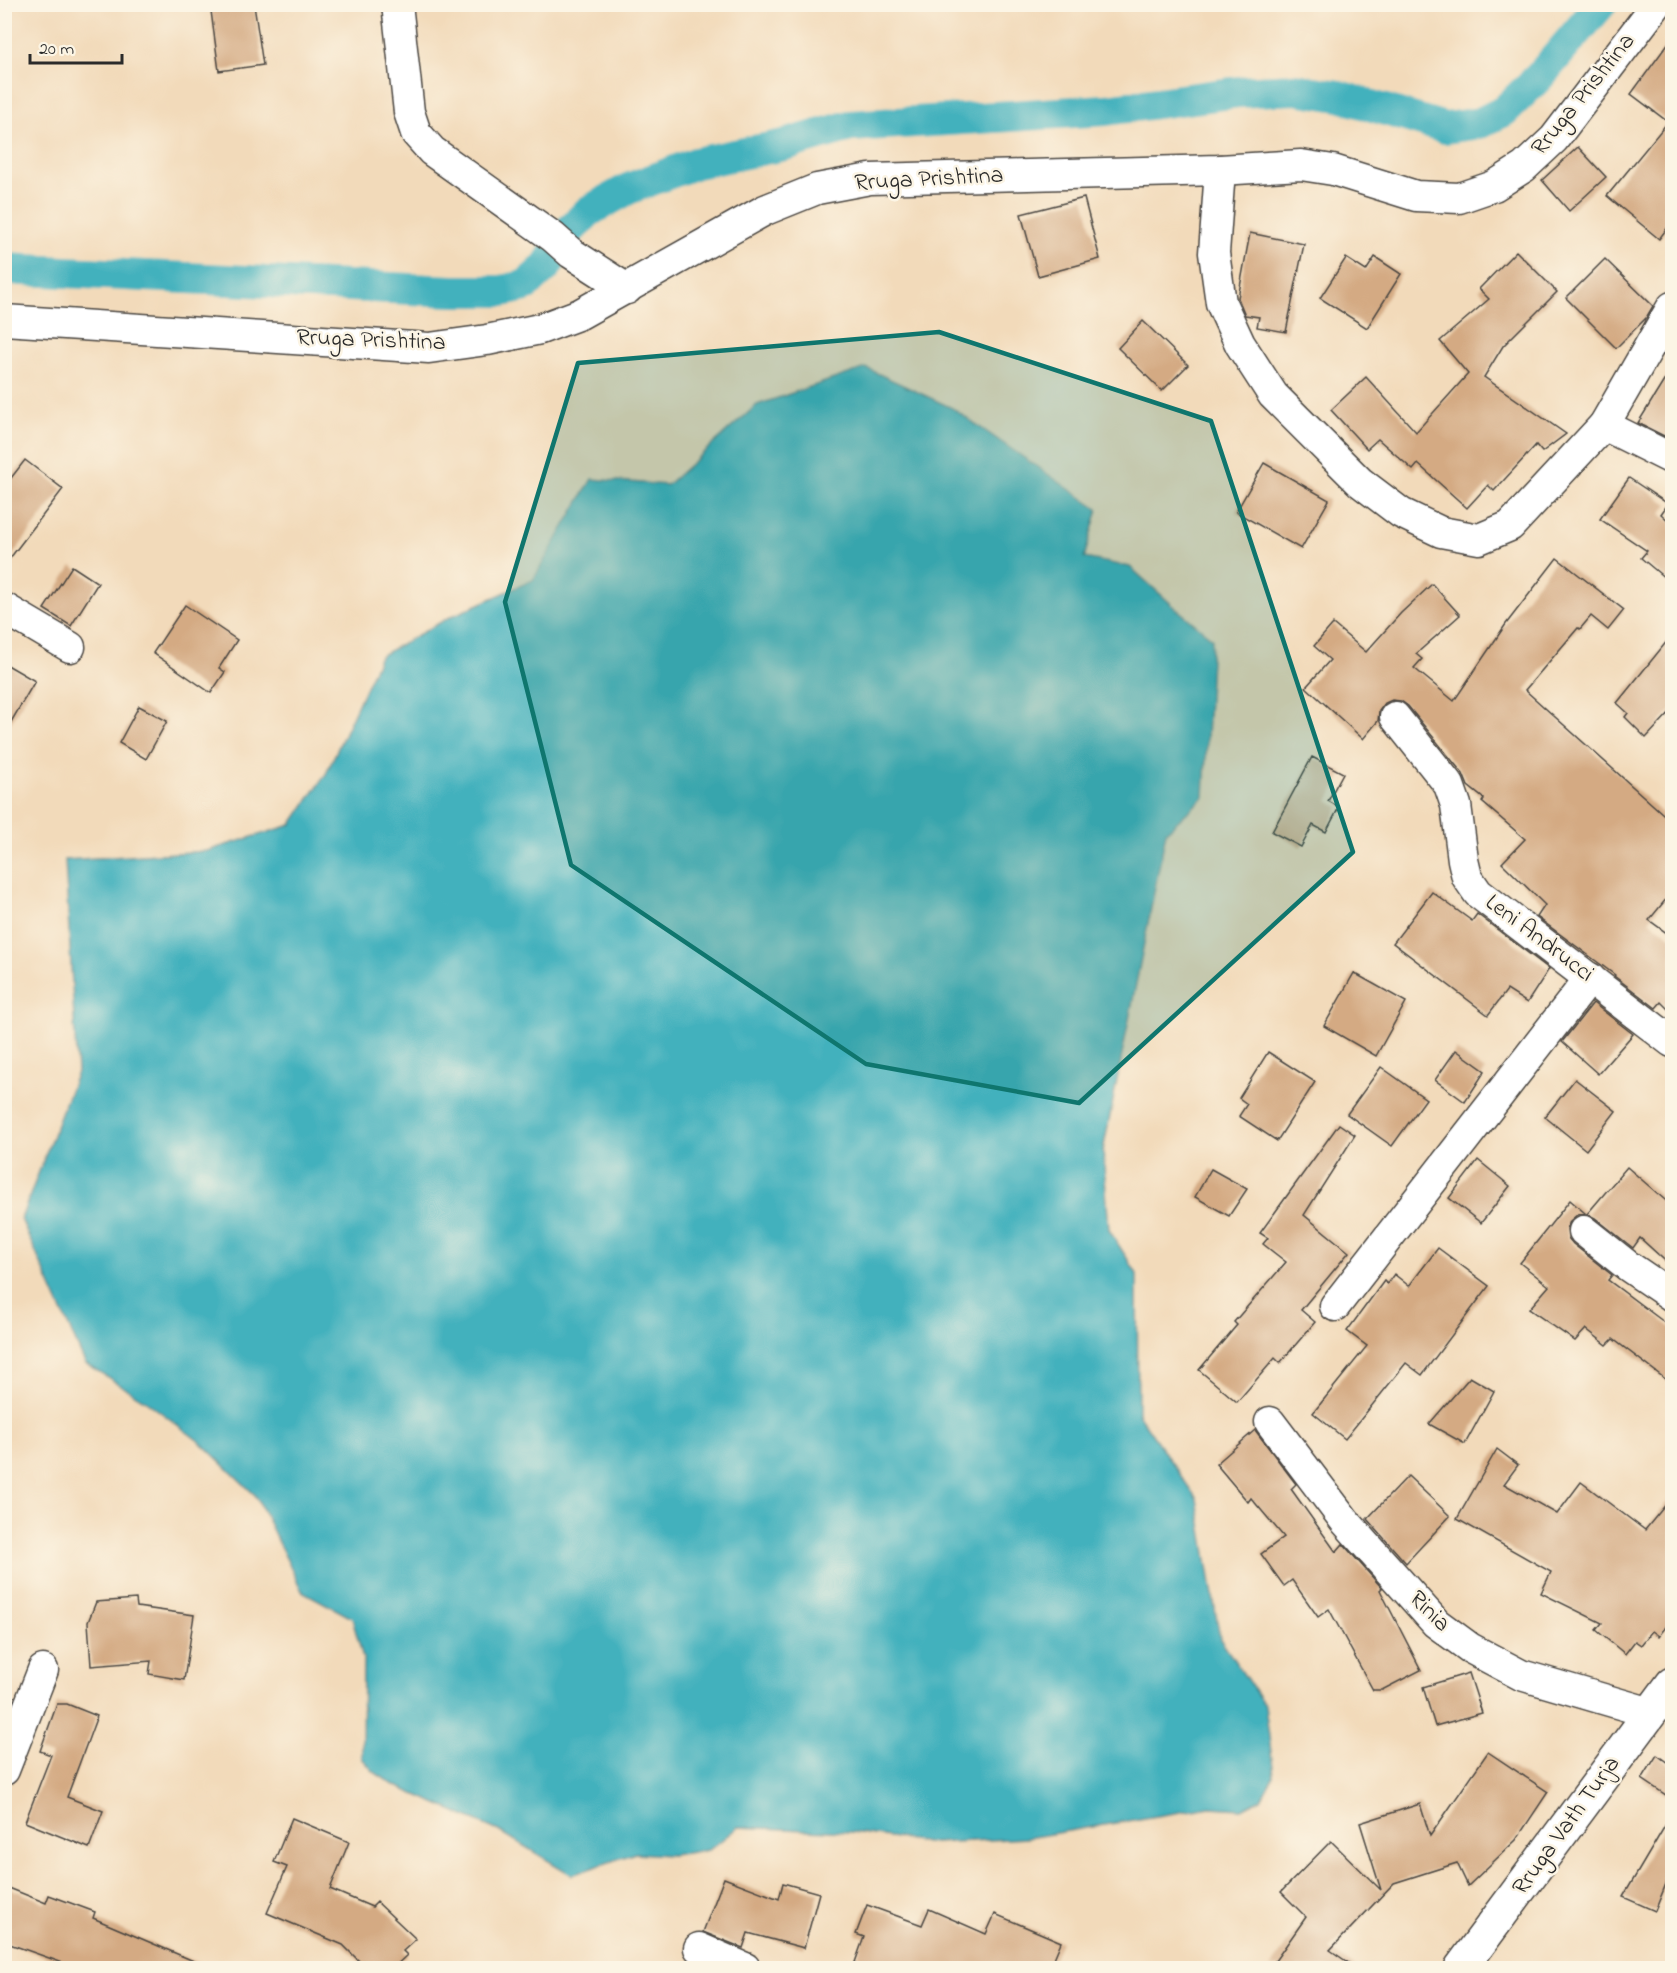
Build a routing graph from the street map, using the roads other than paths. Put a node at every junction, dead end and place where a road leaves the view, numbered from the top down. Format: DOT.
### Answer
graph roads {
  1 [pos="397,4"];
  2 [pos="1656,4"];
  3 [pos="1220,170"];
  4 [pos="627,289"];
  5 [pos="1672,307"];
  6 [pos="4,320"];
  7 [pos="1604,425"];
  8 [pos="1672,459"];
  9 [pos="4,608"];
  10 [pos="70,647"];
  11 [pos="1395,717"];
  12 [pos="1590,978"];
  13 [pos="1672,1042"];
  14 [pos="1584,1231"];
  15 [pos="1672,1296"];
  16 [pos="1335,1306"];
  17 [pos="1270,1422"];
  18 [pos="44,1670"];
  19 [pos="1672,1684"];
  20 [pos="1651,1713"];
  21 [pos="4,1770"];
  22 [pos="699,1948"];
  23 [pos="1470,1965"];
  24 [pos="745,1968"];
  1 -- 4 [label="street"];
  2 -- 3 [label="street, Rruga Prishtina"];
  3 -- 4 [label="street, Rruga Prishtina"];
  3 -- 7 [label="street"];
  4 -- 6 [label="street, Rruga Prishtina"];
  5 -- 7 [label="street"];
  7 -- 8 [label="street"];
  9 -- 10 [label="street"];
  11 -- 12 [label="street, Leni Andrucci"];
  12 -- 13 [label="street, Leni Andrucci"];
  12 -- 16 [label="street"];
  14 -- 15 [label="street"];
  17 -- 20 [label="street, Rinia"];
  18 -- 21 [label="street"];
  19 -- 20 [label="street, Rruga Vath Turja"];
  20 -- 23 [label="street, Rruga Vath Turja"];
  22 -- 24 [label="street"];
}
